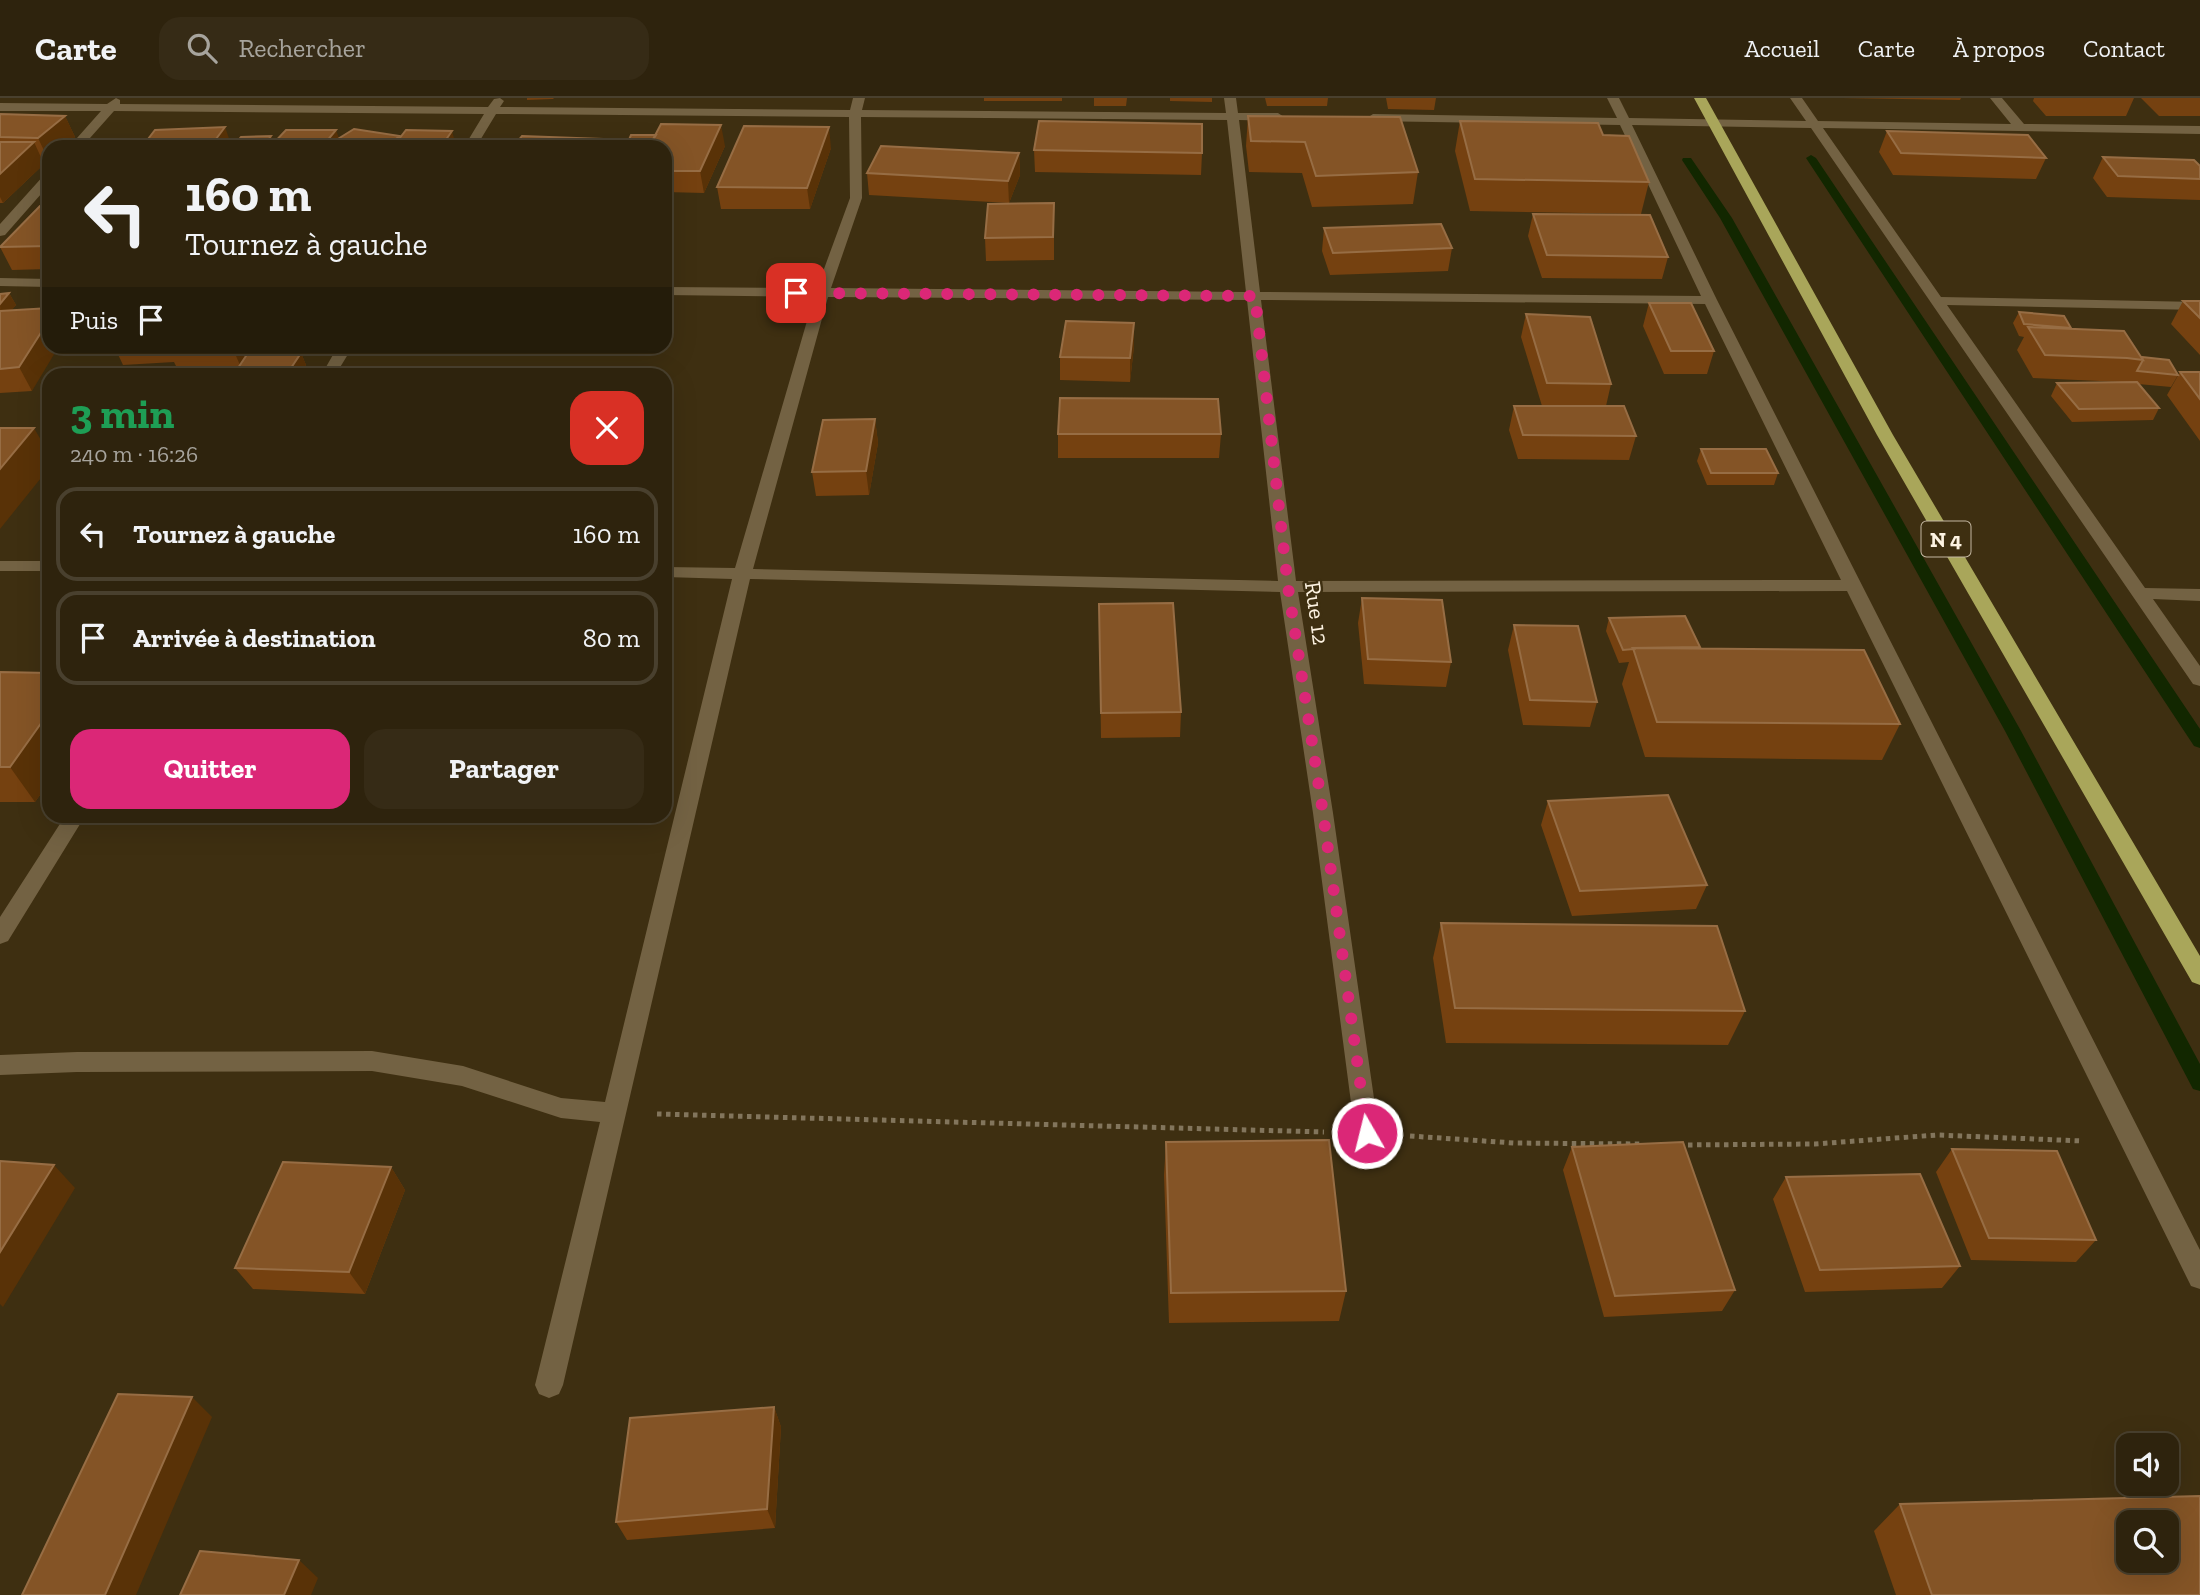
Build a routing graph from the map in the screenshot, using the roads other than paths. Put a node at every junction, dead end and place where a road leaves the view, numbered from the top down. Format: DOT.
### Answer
graph roads {
  1 [pos="119,98"];
  2 [pos="499,98"];
  3 [pos="1613,98"];
  4 [pos="1700,98"];
  5 [pos="1796,98"];
  6 [pos="1996,98"];
  7 [pos="857,106"];
  8 [pos="0,107"];
  9 [pos="1231,107"];
  10 [pos="110,108"];
  11 [pos="493,110"];
  12 [pos="1286,117"];
  13 [pos="1354,118"];
  14 [pos="1624,121"];
  15 [pos="1714,122"];
  16 [pos="1814,125"];
  17 [pos="2021,128"];
  18 [pos="2200,130"];
  19 [pos="81,140"];
  20 [pos="474,140"];
  21 [pos="42,185"];
  22 [pos="0,232"];
  23 [pos="0,282"];
  24 [pos="42,283"];
  25 [pos="672,292"];
  26 [pos="822,294"];
  27 [pos="1255,296"];
  28 [pos="1710,300"];
  29 [pos="1939,301"];
  30 [pos="2200,306"];
  31 [pos="0,566"];
  32 [pos="42,566"];
  33 [pos="672,572"];
  34 [pos="743,572"];
  35 [pos="1854,585"];
  36 [pos="1288,587"];
  37 [pos="2141,593"];
  38 [pos="2200,595"];
  39 [pos="2200,680"];
  40 [pos="71,823"];
  41 [pos="0,935"];
  42 [pos="2200,976"];
  43 [pos="0,1065"];
  44 [pos="615,1113"];
  45 [pos="1367,1133"];
  46 [pos="2200,1277"];
  47 [pos="549,1385"];
  1 -- 10 [label="street"];
  2 -- 11 [label="street"];
  3 -- 14 [label="street"];
  4 -- 15 [label="highway, N 4"];
  5 -- 16 [label="street"];
  6 -- 17 [label="street"];
  7 -- 9 [label="street"];
  7 -- 11 [label="street"];
  7 -- 26 [label="street"];
  8 -- 10 [label="street"];
  9 -- 12 [label="street"];
  9 -- 27 [label="street, Rue 12"];
  10 -- 11 [label="street"];
  10 -- 19 [label="street"];
  11 -- 20 [label="street"];
  13 -- 14 [label="street"];
  14 -- 15 [label="street"];
  14 -- 28 [label="street"];
  15 -- 16 [label="street"];
  15 -- 42 [label="highway, N 4"];
  16 -- 17 [label="street"];
  16 -- 29 [label="street"];
  17 -- 18 [label="street"];
  21 -- 22 [label="street"];
  23 -- 24 [label="street"];
  25 -- 26 [label="street"];
  26 -- 27 [label="street"];
  26 -- 34 [label="street"];
  27 -- 28 [label="street"];
  27 -- 36 [label="street, Rue 12"];
  28 -- 35 [label="street"];
  29 -- 30 [label="street"];
  29 -- 37 [label="street"];
  31 -- 32 [label="street"];
  33 -- 34 [label="street"];
  34 -- 36 [label="street"];
  34 -- 44 [label="street"];
  35 -- 36 [label="street"];
  35 -- 46 [label="street"];
  36 -- 45 [label="street, Rue 12"];
  37 -- 38 [label="street"];
  37 -- 39 [label="street"];
  40 -- 41 [label="street"];
  43 -- 44 [label="street"];
  44 -- 47 [label="street"];
}
